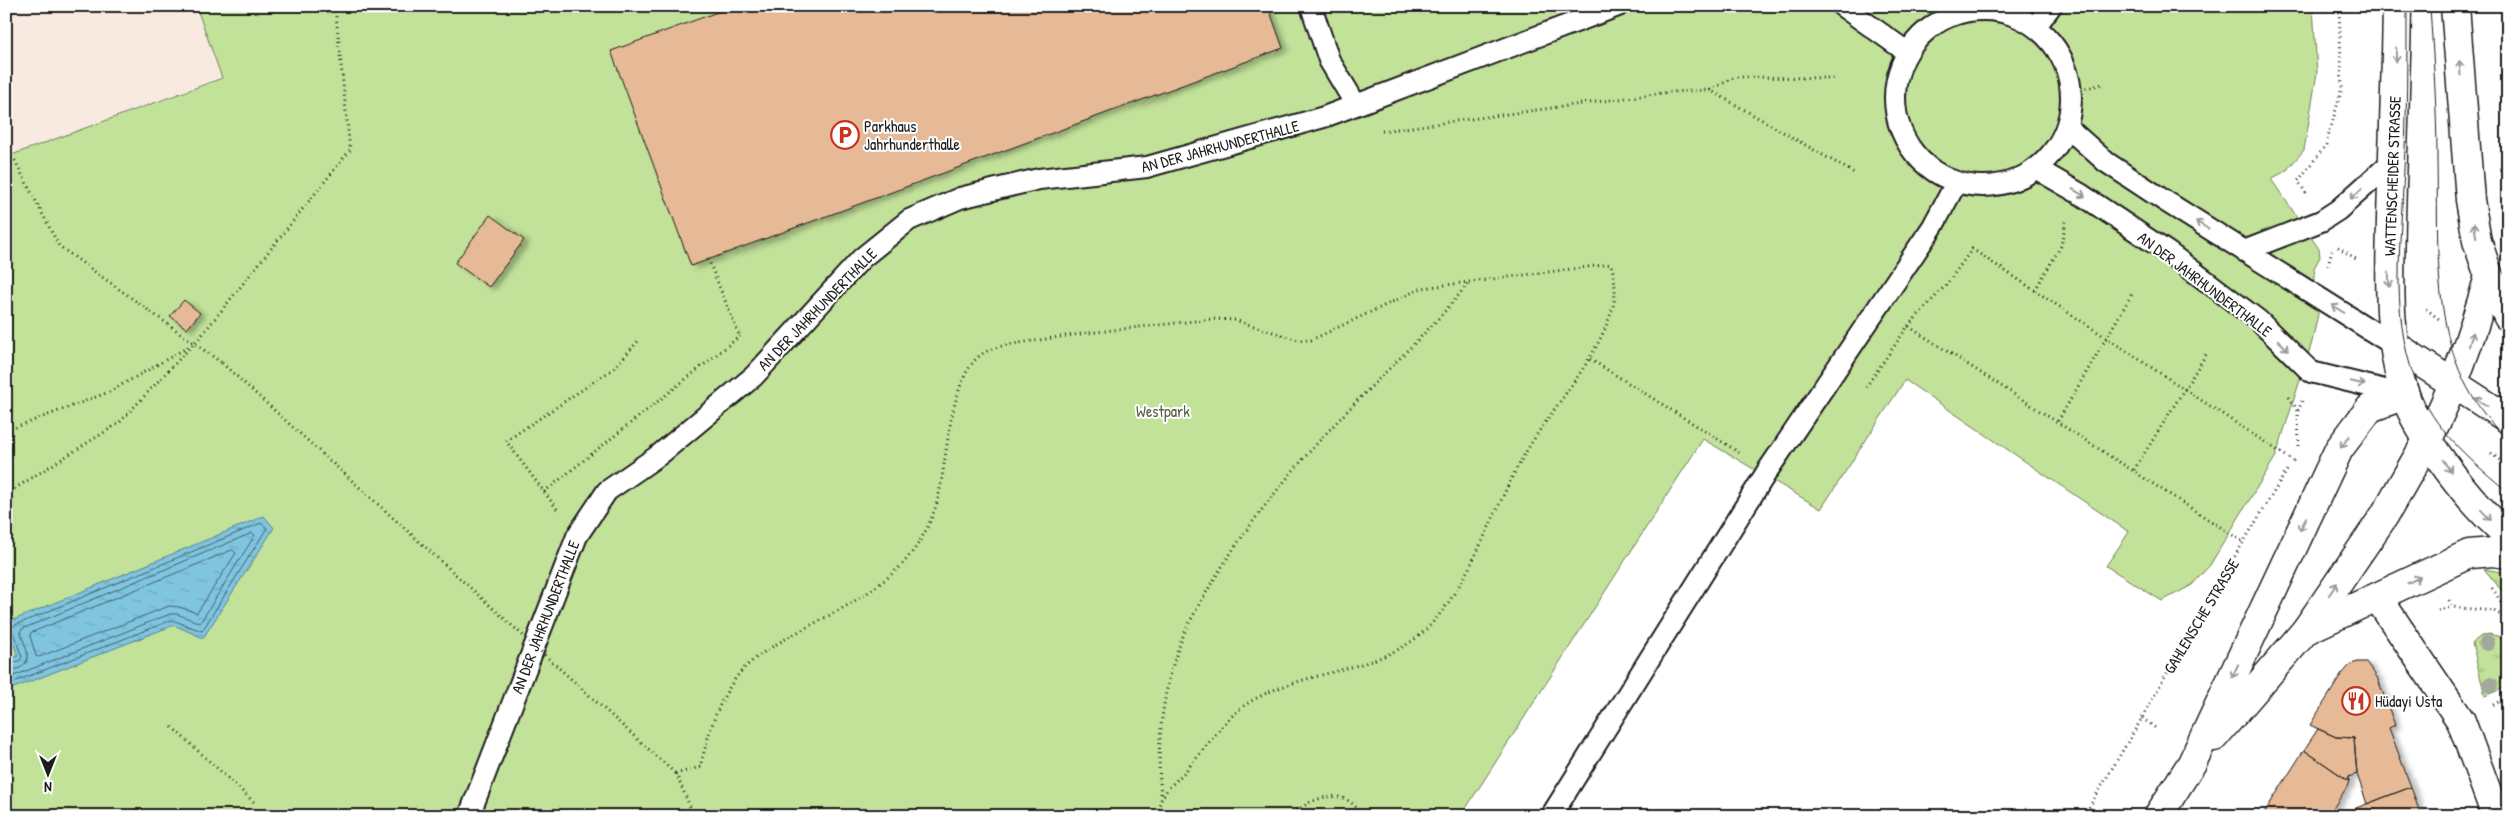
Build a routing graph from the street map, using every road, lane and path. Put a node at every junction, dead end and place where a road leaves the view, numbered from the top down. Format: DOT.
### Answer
graph roads {
  1 [pos="335,6"];
  2 [pos="1311,6"];
  3 [pos="1618,6"];
  4 [pos="1842,6"];
  5 [pos="2051,6"];
  6 [pos="2339,6"];
  7 [pos="2396,6"];
  8 [pos="2456,6"];
  9 [pos="2036,26"];
  10 [pos="1907,52"];
  11 [pos="1833,78"];
  12 [pos="2103,84"];
  13 [pos="1710,90"];
  14 [pos="2071,92"];
  15 [pos="1356,105"];
  16 [pos="2067,127"];
  17 [pos="1380,131"];
  18 [pos="2392,161"];
  19 [pos="6,162"];
  20 [pos="2037,169"];
  21 [pos="1854,174"];
  22 [pos="2298,181"];
  23 [pos="1956,183"];
  24 [pos="2068,215"];
  25 [pos="2244,251"];
  26 [pos="708,259"];
  27 [pos="2498,278"];
  28 [pos="1469,282"];
  29 [pos="2035,290"];
  30 [pos="2132,294"];
  31 [pos="2508,317"];
  32 [pos="1908,326"];
  33 [pos="740,336"];
  34 [pos="2107,338"];
  35 [pos="639,340"];
  36 [pos="194,343"];
  37 [pos="2394,345"];
  38 [pos="2207,353"];
  39 [pos="1590,359"];
  40 [pos="754,376"];
  41 [pos="2454,385"];
  42 [pos="2184,388"];
  43 [pos="1863,391"];
  44 [pos="2405,395"];
  45 [pos="2298,412"];
  46 [pos="2508,419"];
  47 [pos="2058,421"];
  48 [pos="6,431"];
  49 [pos="2428,438"];
  50 [pos="1721,441"];
  51 [pos="2491,453"];
  52 [pos="2293,460"];
  53 [pos="2508,467"];
  54 [pos="2134,470"];
  55 [pos="544,492"];
  56 [pos="6,494"];
  57 [pos="2508,535"];
  58 [pos="577,536"];
  59 [pos="2245,543"];
  60 [pos="2508,554"];
  61 [pos="2378,598"];
  62 [pos="2306,630"];
  63 [pos="2142,718"];
  64 [pos="172,727"];
  65 [pos="2157,729"];
  66 [pos="2192,763"];
  67 [pos="676,774"];
  68 [pos="1161,795"];
  69 [pos="255,803"];
  70 [pos="469,816"];
  71 [pos="694,816"];
  72 [pos="1158,816"];
  73 [pos="1288,816"];
  74 [pos="1362,816"];
  75 [pos="1551,816"];
  76 [pos="2084,816"];
  77 [pos="2158,816"];
  78 [pos="2496,816"];
  1 -- 36 [label="path"];
  2 -- 15 [label="lane"];
  3 -- 15 [label="lane, AN DER JAHRHUNDERTHALLE"];
  4 -- 10 [label="lane"];
  5 -- 9 [label="lane"];
  6 -- 22 [label="path"];
  7 -- 18 [label="main road, WATTENSCHEIDER STRASSE, one-way"];
  27 -- 8 [label="main road, one-way"];
  9 -- 10 [label="lane"];
  9 -- 14 [label="lane"];
  10 -- 23 [label="lane"];
  11 -- 13 [label="path"];
  12 -- 14 [label="path"];
  13 -- 17 [label="path"];
  13 -- 21 [label="path"];
  14 -- 16 [label="lane"];
  15 -- 40 [label="lane, AN DER JAHRHUNDERTHALLE"];
  16 -- 20 [label="lane"];
  25 -- 16 [label="lane, one-way"];
  18 -- 25 [label="lane, one-way"];
  18 -- 37 [label="main road, WATTENSCHEIDER STRASSE, one-way"];
  19 -- 36 [label="path"];
  20 -- 23 [label="lane"];
  20 -- 44 [label="lane, AN DER JAHRHUNDERTHALLE, one-way"];
  23 -- 75 [label="lane"];
  24 -- 29 [label="path"];
  37 -- 25 [label="lane, one-way"];
  26 -- 33 [label="path"];
  27 -- 31 [label="main road"];
  41 -- 27 [label="main road, one-way"];
  28 -- 39 [label="path"];
  28 -- 67 [label="path"];
  28 -- 68 [label="path"];
  29 -- 32 [label="path"];
  29 -- 34 [label="path"];
  30 -- 34 [label="path"];
  32 -- 43 [label="path"];
  32 -- 47 [label="path"];
  33 -- 40 [label="path"];
  33 -- 55 [label="path"];
  34 -- 42 [label="path"];
  34 -- 47 [label="path"];
  35 -- 55 [label="path"];
  36 -- 48 [label="path"];
  36 -- 56 [label="path"];
  36 -- 67 [label="path, bridge"];
  37 -- 41 [label="main road"];
  37 -- 44 [label="main road, WATTENSCHEIDER STRASSE"];
  38 -- 42 [label="path"];
  39 -- 50 [label="path"];
  39 -- 68 [label="path"];
  40 -- 58 [label="lane, AN DER JAHRHUNDERTHALLE"];
  41 -- 44 [label="main road"];
  46 -- 41 [label="main road, one-way"];
  41 -- 49 [label="main road"];
  42 -- 52 [label="path"];
  42 -- 54 [label="path"];
  44 -- 49 [label="main road, WATTENSCHEIDER STRASSE"];
  44 -- 66 [label="main road, one-way"];
  45 -- 52 [label="path, GAHLENSCHE STRASSE"];
  47 -- 54 [label="path"];
  49 -- 57 [label="main road, WATTENSCHEIDER STRASSE, one-way"];
  62 -- 49 [label="main road, one-way"];
  51 -- 53 [label="path"];
  52 -- 59 [label="path, GAHLENSCHE STRASSE"];
  54 -- 59 [label="path"];
  55 -- 58 [label="path"];
  58 -- 70 [label="lane, AN DER JAHRHUNDERTHALLE"];
  59 -- 63 [label="path, GAHLENSCHE STRASSE"];
  61 -- 60 [label="main road, one-way"];
  61 -- 62 [label="main road"];
  61 -- 78 [label="main road"];
  62 -- 66 [label="main road"];
  63 -- 65 [label="path"];
  63 -- 76 [label="path, GAHLENSCHE STRASSE"];
  64 -- 69 [label="path"];
  66 -- 77 [label="main road"];
  67 -- 71 [label="path"];
  68 -- 72 [label="path"];
  73 -- 74 [label="path"];
}
